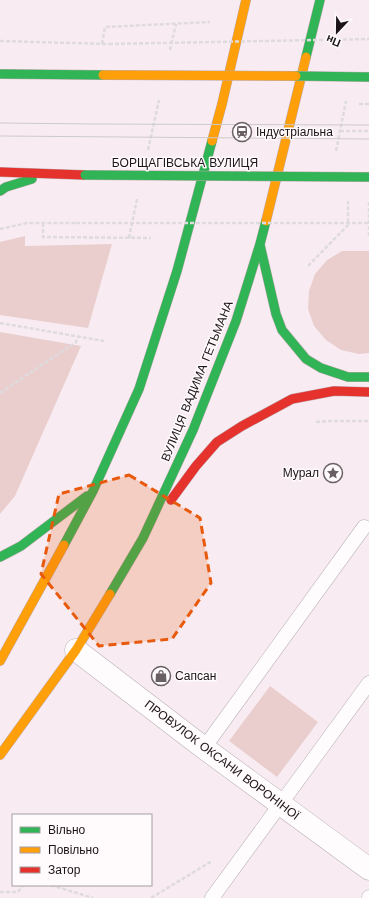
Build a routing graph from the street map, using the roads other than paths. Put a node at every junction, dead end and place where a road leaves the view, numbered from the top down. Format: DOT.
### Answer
graph roads {
  1 [pos="246,0"];
  2 [pos="320,0"];
  3 [pos="0,74"];
  4 [pos="369,77"];
  5 [pos="0,172"];
  6 [pos="46,174"];
  7 [pos="369,177"];
  8 [pos="0,191"];
  9 [pos="260,244"];
  10 [pos="369,377"];
  11 [pos="369,392"];
  12 [pos="93,492"];
  13 [pos="364,527"];
  14 [pos="143,538"];
  15 [pos="0,557"];
  16 [pos="76,650"];
  17 [pos="0,661"];
  18 [pos="369,683"];
  19 [pos="204,748"];
  20 [pos="0,755"];
  21 [pos="280,804"];
  22 [pos="369,869"];
  23 [pos="212,898"];
  1 -- 12 [label="main road"];
  2 -- 9 [label="main road, ВУЛИЦЯ ВАДИМА ГЕТЬМАНА"];
  3 -- 4 [label="main road, bridge"];
  5 -- 6 [label="main road, БОРЩАГІВСЬКА ВУЛИЦЯ"];
  6 -- 7 [label="main road, БОРЩАГІВСЬКА ВУЛИЦЯ, bridge"];
  6 -- 8 [label="main road"];
  9 -- 10 [label="main road"];
  9 -- 14 [label="main road, ВУЛИЦЯ ВАДИМА ГЕТЬМАНА"];
  11 -- 14 [label="main road"];
  12 -- 15 [label="main road"];
  12 -- 17 [label="main road"];
  13 -- 19 [label="lane"];
  14 -- 16 [label="main road, ВУЛИЦЯ ВАДИМА ГЕТЬМАНА"];
  16 -- 19 [label="street, ПРОВУЛОК ОКСАНИ ВОРОНІНОЇ"];
  16 -- 20 [label="main road, ВУЛИЦЯ ВАДИМА ГЕТЬМАНА"];
  18 -- 21 [label="lane"];
  19 -- 21 [label="street, ПРОВУЛОК ОКСАНИ ВОРОНІНОЇ"];
  21 -- 22 [label="street, ПРОВУЛОК ОКСАНИ ВОРОНІНОЇ"];
  21 -- 23 [label="lane"];
}
